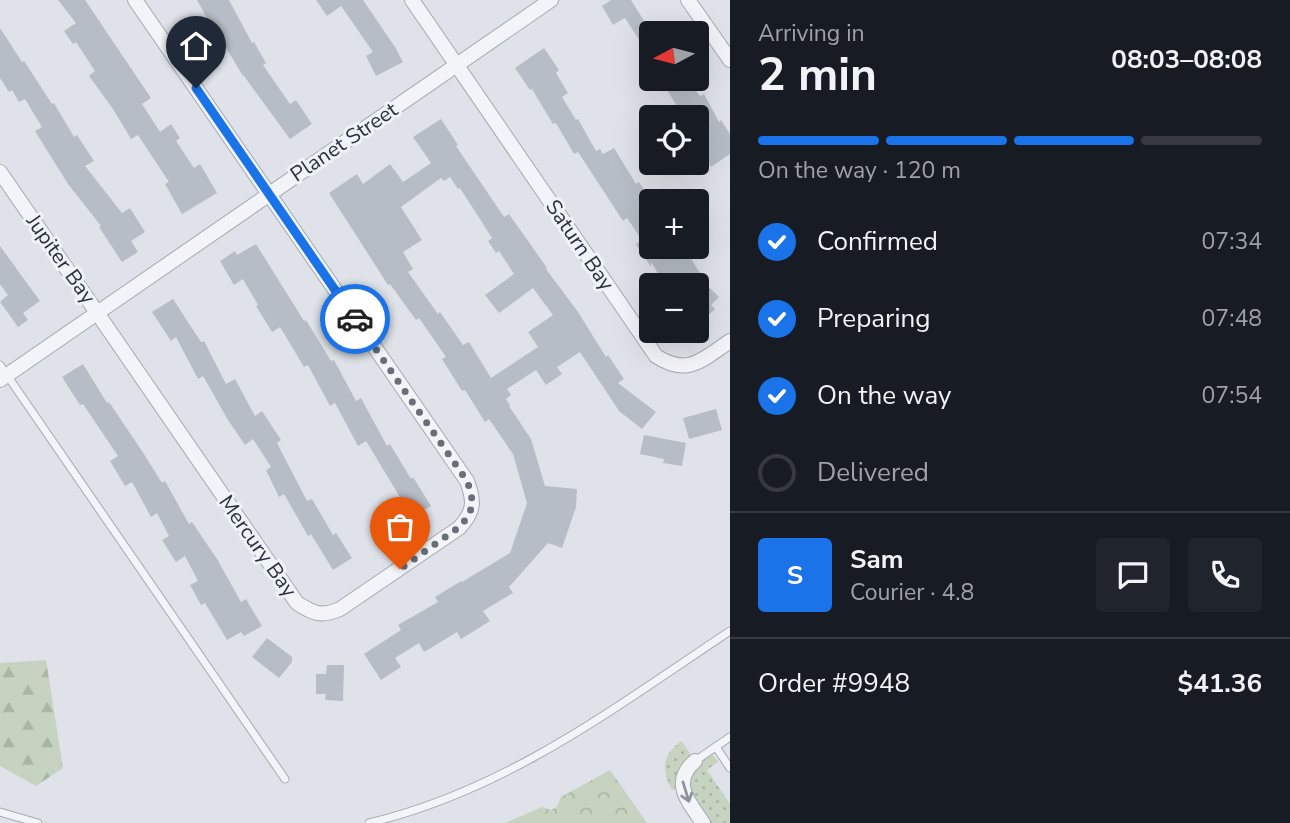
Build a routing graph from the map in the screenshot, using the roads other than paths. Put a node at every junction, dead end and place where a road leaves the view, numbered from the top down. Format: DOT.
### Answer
graph roads {
  1 [pos="135,0"];
  2 [pos="412,0"];
  3 [pos="551,0"];
  4 [pos="688,0"];
  5 [pos="730,60"];
  6 [pos="457,65"];
  7 [pos="0,172"];
  8 [pos="268,193"];
  9 [pos="97,313"];
  10 [pos="730,341"];
  11 [pos="2,374"];
  12 [pos="730,631"];
  13 [pos="730,737"];
  14 [pos="716,747"];
  15 [pos="695,761"];
  16 [pos="730,768"];
  17 [pos="285,779"];
  18 [pos="0,812"];
  19 [pos="38,823"];
  20 [pos="369,823"];
  21 [pos="703,823"];
  1 -- 8 [label="street"];
  2 -- 6 [label="street, Saturn Bay"];
  3 -- 6 [label="street, Planet Street"];
  4 -- 5 [label="street"];
  6 -- 8 [label="street, Planet Street"];
  6 -- 10 [label="street, Saturn Bay"];
  7 -- 9 [label="street, Jupiter Bay"];
  8 -- 9 [label="street, Planet Street"];
  8 -- 9 [label="street, Mercury Bay"];
  9 -- 11 [label="street, Planet Street"];
  11 -- 17 [label="lane"];
  12 -- 20 [label="lane"];
  13 -- 14 [label="lane"];
  14 -- 15 [label="lane"];
  14 -- 16 [label="lane"];
  15 -- 21 [label="street, one-way"];
  18 -- 19 [label="lane"];
}
